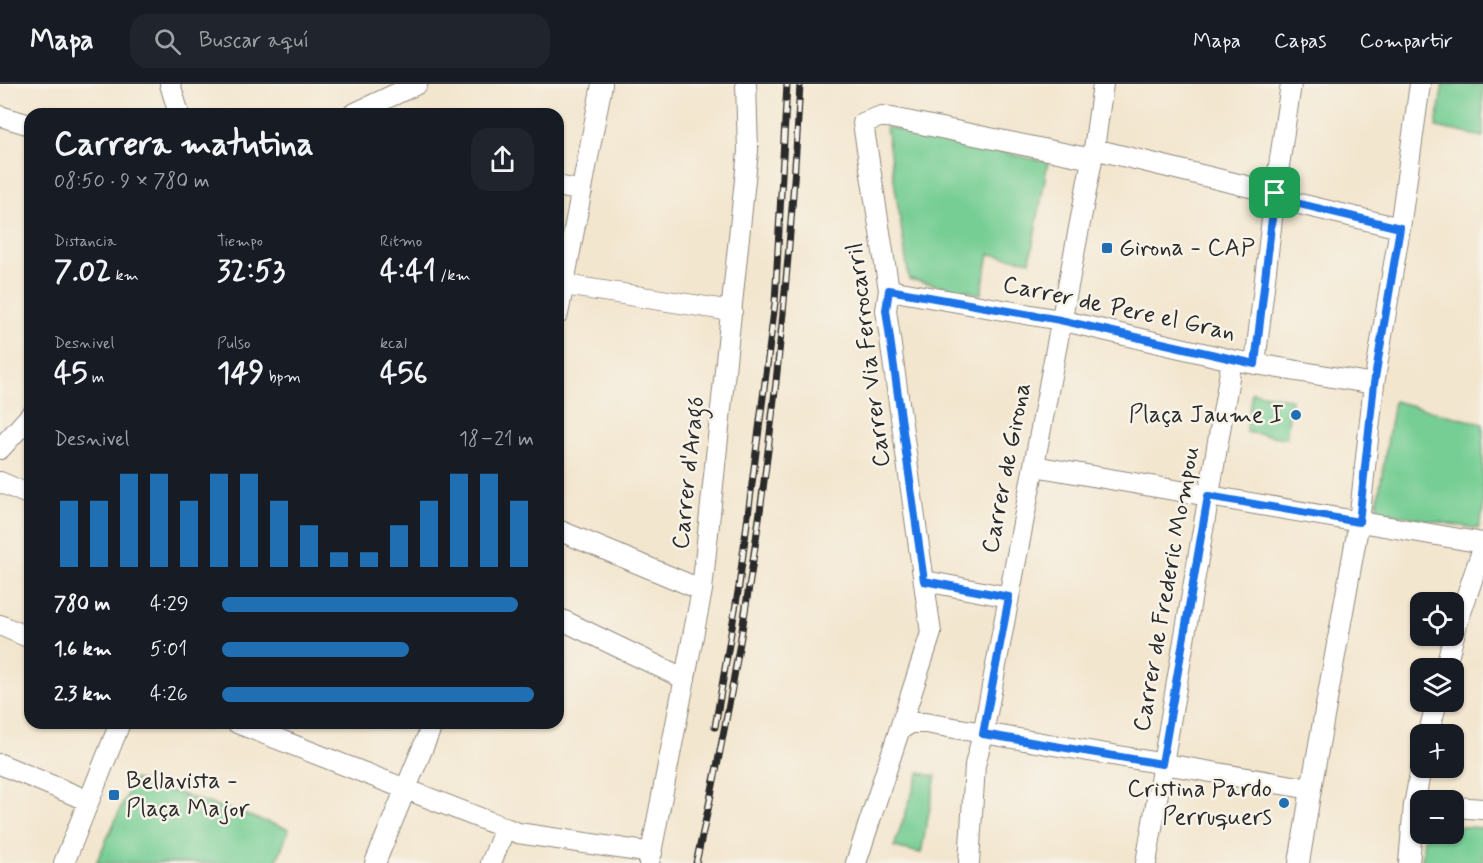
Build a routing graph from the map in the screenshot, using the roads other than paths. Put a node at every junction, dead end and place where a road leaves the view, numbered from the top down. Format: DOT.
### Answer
graph roads {
  1 [pos="170,84"];
  2 [pos="417,84"];
  3 [pos="602,84"];
  4 [pos="746,84"];
  5 [pos="1103,84"];
  6 [pos="1291,84"];
  7 [pos="1420,84"];
  8 [pos="389,98"];
  9 [pos="176,108"];
  10 [pos="366,108"];
  11 [pos="0,116"];
  12 [pos="24,123"];
  13 [pos="1093,154"];
  14 [pos="564,187"];
  15 [pos="582,191"];
  16 [pos="1275,193"];
  17 [pos="1400,228"];
  18 [pos="564,271"];
  19 [pos="564,284"];
  20 [pos="889,290"];
  21 [pos="732,311"];
  22 [pos="1060,320"];
  23 [pos="1232,360"];
  24 [pos="1255,364"];
  25 [pos="1374,384"];
  26 [pos="24,423"];
  27 [pos="0,449"];
  28 [pos="1034,466"];
  29 [pos="0,482"];
  30 [pos="24,492"];
  31 [pos="1208,496"];
  32 [pos="1359,522"];
  33 [pos="564,532"];
  34 [pos="1483,543"];
  35 [pos="1483,548"];
  36 [pos="924,581"];
  37 [pos="702,590"];
  38 [pos="1009,597"];
  39 [pos="564,621"];
  40 [pos="0,625"];
  41 [pos="24,635"];
  42 [pos="1448,658"];
  43 [pos="685,679"];
  44 [pos="118,729"];
  45 [pos="252,729"];
  46 [pos="430,729"];
  47 [pos="901,729"];
  48 [pos="983,734"];
  49 [pos="0,764"];
  50 [pos="1162,764"];
  51 [pos="405,789"];
  52 [pos="1311,789"];
  53 [pos="89,801"];
  54 [pos="1464,808"];
  55 [pos="1483,809"];
  56 [pos="505,828"];
  57 [pos="1412,844"];
  58 [pos="650,858"];
  59 [pos="64,863"];
  60 [pos="375,863"];
  61 [pos="491,863"];
  62 [pos="856,863"];
  63 [pos="969,863"];
  64 [pos="1146,863"];
  65 [pos="1299,863"];
  66 [pos="1409,863"];
  1 -- 9 [label="street"];
  2 -- 8 [label="street"];
  3 -- 15 [label="street"];
  4 -- 21 [label="street, Carrer d'Aragó"];
  5 -- 13 [label="street, Carrer de Girona"];
  6 -- 16 [label="street"];
  7 -- 17 [label="street"];
  8 -- 10 [label="street"];
  11 -- 12 [label="street"];
  13 -- 16 [label="street"];
  13 -- 20 [label="street, Carrer Via Ferrocarril"];
  13 -- 22 [label="street, Carrer de Girona"];
  14 -- 15 [label="street"];
  15 -- 18 [label="street"];
  16 -- 17 [label="street"];
  16 -- 24 [label="street"];
  17 -- 25 [label="street"];
  19 -- 21 [label="street"];
  20 -- 22 [label="street, Carrer de Pere el Gran"];
  20 -- 36 [label="street, Carrer Via Ferrocarril"];
  21 -- 37 [label="street, Carrer d'Aragó"];
  22 -- 23 [label="street, Carrer de Pere el Gran"];
  22 -- 28 [label="street, Carrer de Girona"];
  23 -- 24 [label="street, Carrer de Pere el Gran"];
  23 -- 31 [label="street, Carrer de Frederic Mompou"];
  24 -- 25 [label="street, Carrer de Pere el Gran"];
  25 -- 32 [label="street"];
  26 -- 27 [label="street"];
  28 -- 31 [label="street"];
  28 -- 38 [label="street, Carrer de Girona"];
  29 -- 30 [label="street"];
  31 -- 32 [label="street"];
  31 -- 50 [label="street, Carrer de Frederic Mompou"];
  32 -- 34 [label="street"];
  32 -- 52 [label="street"];
  33 -- 37 [label="street"];
  35 -- 42 [label="street"];
  36 -- 38 [label="street"];
  36 -- 47 [label="street, Carrer Via Ferrocarril"];
  37 -- 43 [label="street, Carrer d'Aragó"];
  38 -- 48 [label="street, Carrer de Girona"];
  39 -- 43 [label="street"];
  40 -- 41 [label="street"];
  43 -- 58 [label="street, Carrer d'Aragó"];
  44 -- 53 [label="street"];
  45 -- 51 [label="street"];
  46 -- 51 [label="street"];
  47 -- 48 [label="street"];
  47 -- 62 [label="street, Carrer Via Ferrocarril"];
  48 -- 50 [label="street"];
  48 -- 63 [label="street, Carrer de Girona"];
  49 -- 53 [label="street"];
  50 -- 52 [label="street"];
  50 -- 64 [label="street, Carrer de Frederic Mompou"];
  51 -- 56 [label="street"];
  51 -- 60 [label="street"];
  52 -- 65 [label="street"];
  53 -- 59 [label="street"];
  54 -- 55 [label="street"];
  56 -- 58 [label="street"];
  56 -- 61 [label="street"];
  57 -- 66 [label="street"];
}
